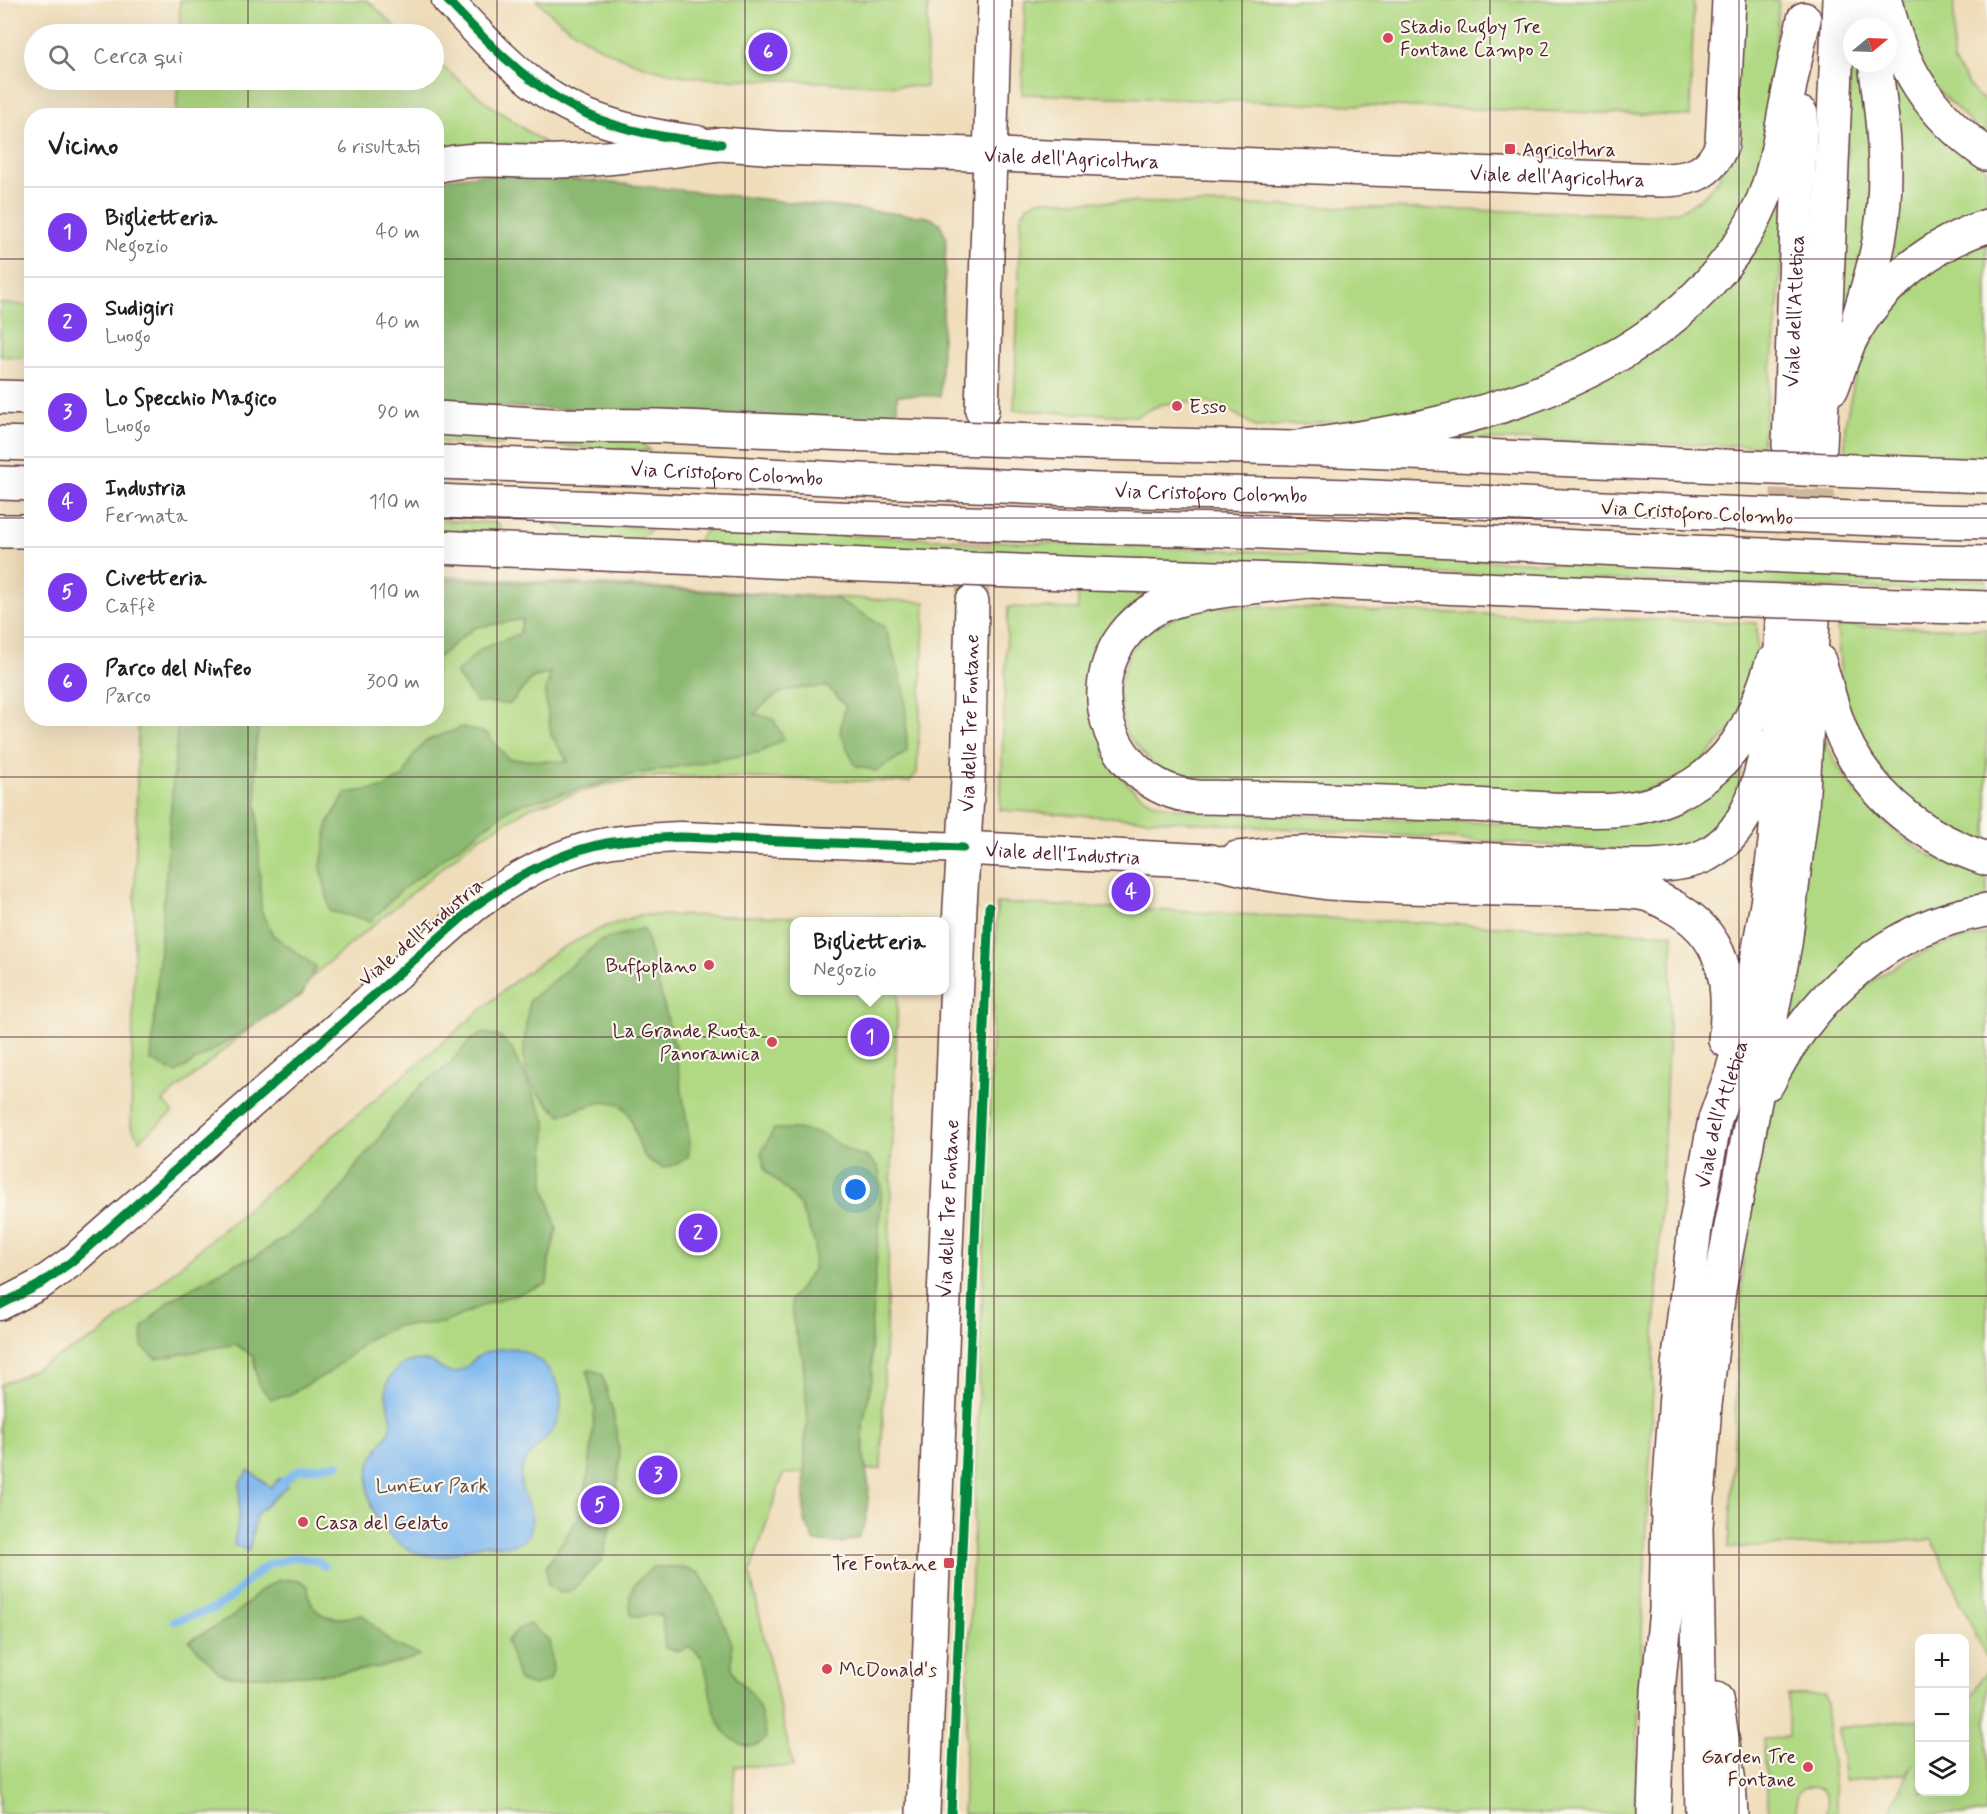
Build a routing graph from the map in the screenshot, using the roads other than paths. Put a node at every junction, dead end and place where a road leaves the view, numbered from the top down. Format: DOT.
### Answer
graph roads {
  1 [pos="447,0"];
  2 [pos="995,0"];
  3 [pos="1729,0"];
  4 [pos="1839,0"];
  5 [pos="1870,0"];
  6 [pos="1886,0"];
  7 [pos="1804,9"];
  8 [pos="1870,18"];
  9 [pos="1876,72"];
  10 [pos="721,144"];
  11 [pos="1987,154"];
  12 [pos="990,155"];
  13 [pos="444,165"];
  14 [pos="1987,226"];
  15 [pos="1854,332"];
  16 [pos="444,410"];
  17 [pos="982,410"];
  18 [pos="444,418"];
  19 [pos="477,420"];
  20 [pos="552,425"];
  21 [pos="660,426"];
  22 [pos="1810,440"];
  23 [pos="0,443"];
  24 [pos="24,444"];
  25 [pos="1257,448"];
  26 [pos="1292,448"];
  27 [pos="444,462"];
  28 [pos="514,466"];
  29 [pos="695,471"];
  30 [pos="1987,476"];
  31 [pos="0,483"];
  32 [pos="24,484"];
  33 [pos="1353,496"];
  34 [pos="444,501"];
  35 [pos="513,505"];
  36 [pos="696,512"];
  37 [pos="1987,522"];
  38 [pos="0,531"];
  39 [pos="24,531"];
  40 [pos="444,548"];
  41 [pos="554,552"];
  42 [pos="658,557"];
  43 [pos="1987,563"];
  44 [pos="1309,581"];
  45 [pos="972,602"];
  46 [pos="1987,608"];
  47 [pos="1797,627"];
  48 [pos="1780,678"];
  49 [pos="963,848"];
  50 [pos="1987,859"];
  51 [pos="1210,861"];
  52 [pos="1987,910"];
  53 [pos="1753,1111"];
  54 [pos="1715,1119"];
  55 [pos="0,1305"];
  56 [pos="1698,1573"];
  57 [pos="1666,1610"];
  58 [pos="923,1814"];
  59 [pos="1654,1814"];
  60 [pos="1673,1814"];
  61 [pos="1702,1814"];
  62 [pos="1731,1814"];
  1 -- 10 [label="street, Viale dell'Agricoltura"];
  2 -- 12 [label="main road"];
  3 -- 12 [label="main road, Viale dell'Agricoltura"];
  4 -- 22 [label="main road, Viale dell'Atletica"];
  5 -- 8 [label="main road"];
  6 -- 11 [label="main road"];
  7 -- 22 [label="main road, Viale dell'Atletica"];
  7 -- 26 [label="main road"];
  9 -- 15 [label="main road"];
  10 -- 12 [label="main road, Viale dell'Agricoltura"];
  10 -- 13 [label="main road"];
  12 -- 17 [label="main road"];
  14 -- 15 [label="main road"];
  15 -- 22 [label="main road"];
  16 -- 19 [label="main road"];
  18 -- 19 [label="main road"];
  19 -- 20 [label="main road"];
  20 -- 21 [label="main road"];
  20 -- 28 [label="main road"];
  21 -- 25 [label="main road, bridge"];
  21 -- 29 [label="main road"];
  23 -- 24 [label="main road"];
  25 -- 26 [label="main road"];
  25 -- 33 [label="main road"];
  26 -- 30 [label="main road, bridge"];
  27 -- 28 [label="main road, Via Cristoforo Colombo"];
  28 -- 29 [label="main road, Via Cristoforo Colombo"];
  29 -- 33 [label="main road, Via Cristoforo Colombo, bridge"];
  31 -- 32 [label="main road"];
  33 -- 37 [label="main road, Via Cristoforo Colombo, bridge"];
  34 -- 35 [label="main road, Via Cristoforo Colombo"];
  35 -- 36 [label="main road, Via Cristoforo Colombo"];
  35 -- 41 [label="main road"];
  36 -- 42 [label="main road"];
  36 -- 43 [label="main road, Via Cristoforo Colombo, bridge"];
  38 -- 39 [label="main road"];
  40 -- 41 [label="main road"];
  41 -- 42 [label="main road"];
  42 -- 44 [label="main road, bridge"];
  44 -- 46 [label="main road, bridge"];
  44 -- 47 [label="main road"];
  45 -- 49 [label="main road, Via delle Tre Fontane"];
  47 -- 48 [label="main road, Viale dell'Atletica"];
  47 -- 50 [label="main road"];
  47 -- 53 [label="main road, Viale dell'Atletica"];
  48 -- 51 [label="main road"];
  48 -- 54 [label="main road, Viale dell'Atletica"];
  49 -- 51 [label="main road, Viale dell'Industria"];
  49 -- 55 [label="street, Viale dell'Industria"];
  49 -- 58 [label="main road, Via delle Tre Fontane"];
  51 -- 54 [label="main road"];
  52 -- 53 [label="main road"];
  53 -- 56 [label="main road, Viale dell'Atletica"];
  54 -- 57 [label="main road, Viale dell'Atletica"];
  56 -- 61 [label="main road"];
  56 -- 62 [label="main road"];
  57 -- 59 [label="main road"];
  57 -- 60 [label="main road"];
}
